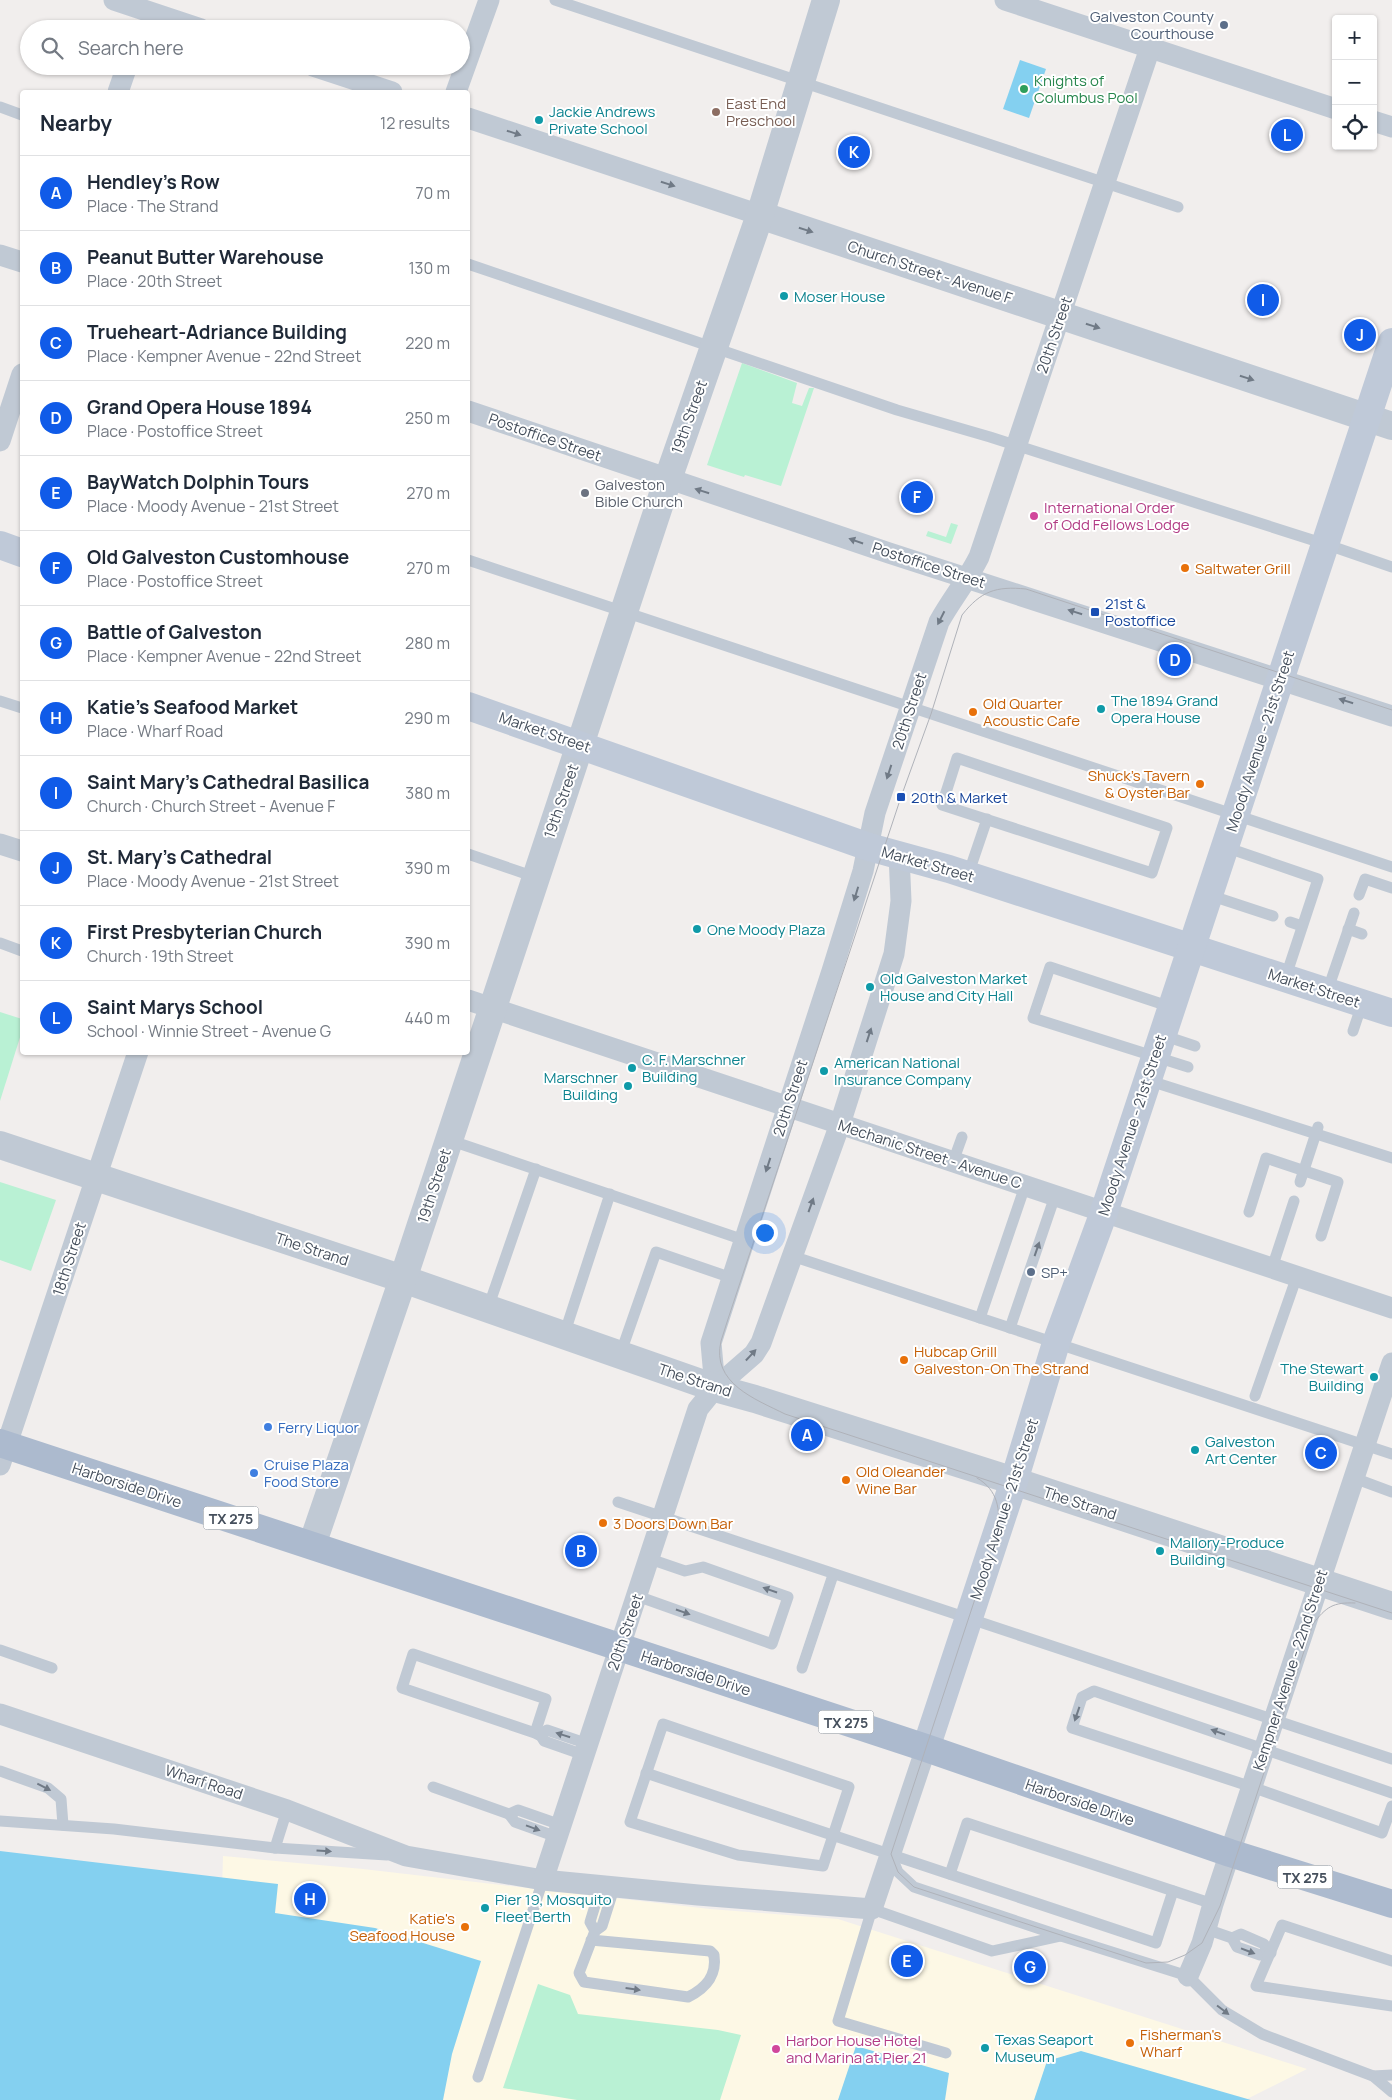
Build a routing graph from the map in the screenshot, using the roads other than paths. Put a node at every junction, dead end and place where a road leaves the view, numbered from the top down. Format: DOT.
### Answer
graph roads {
  1 [pos="114,0"];
  2 [pos="489,0"];
  3 [pos="556,0"];
  4 [pos="826,0"];
  5 [pos="1005,0"];
  6 [pos="144,13"];
  7 [pos="169,20"];
  8 [pos="1150,48"];
  9 [pos="470,53"];
  10 [pos="124,75"];
  11 [pos="340,75"];
  12 [pos="462,75"];
  13 [pos="801,82"];
  14 [pos="119,90"];
  15 [pos="386,90"];
  16 [pos="457,90"];
  17 [pos="0,107"];
  18 [pos="1332,108"];
  19 [pos="20,114"];
  20 [pos="470,119"];
  21 [pos="1377,122"];
  22 [pos="1392,127"];
  23 [pos="1104,183"];
  24 [pos="1178,207"];
  25 [pos="760,215"];
  26 [pos="0,255"];
  27 [pos="20,261"];
  28 [pos="470,265"];
  29 [pos="1061,315"];
  30 [pos="1392,342"];
  31 [pos="714,348"];
  32 [pos="20,380"];
  33 [pos="11,408"];
  34 [pos="470,412"];
  35 [pos="1380,421"];
  36 [pos="0,441"];
  37 [pos="1015,446"];
  38 [pos="668,479"];
  39 [pos="1325,544"];
  40 [pos="0,545"];
  41 [pos="20,551"];
  42 [pos="470,561"];
  43 [pos="1392,567"];
  44 [pos="969,578"];
  45 [pos="624,613"];
  46 [pos="1280,679"];
  47 [pos="0,701"];
  48 [pos="20,707"];
  49 [pos="470,707"];
  50 [pos="910,707"];
  51 [pos="1392,716"];
  52 [pos="580,744"];
  53 [pos="1235,815"];
  54 [pos="987,819"];
  55 [pos="0,844"];
  56 [pos="869,847"];
  57 [pos="1224,847"];
  58 [pos="20,850"];
  59 [pos="899,854"];
  60 [pos="470,855"];
  61 [pos="1392,867"];
  62 [pos="968,875"];
  63 [pos="536,877"];
  64 [pos="1392,888"];
  65 [pos="1209,895"];
  66 [pos="1359,895"];
  67 [pos="1354,912"];
  68 [pos="1273,916"];
  69 [pos="1290,922"];
  70 [pos="1302,926"];
  71 [pos="1348,929"];
  72 [pos="1362,934"];
  73 [pos="0,943"];
  74 [pos="1191,949"];
  75 [pos="20,950"];
  76 [pos="1285,979"];
  77 [pos="1327,992"];
  78 [pos="480,1004"];
  79 [pos="1362,1004"];
  80 [pos="1172,1007"];
  81 [pos="1392,1014"];
  82 [pos="1353,1031"];
  83 [pos="470,1046"];
  84 [pos="1195,1046"];
  85 [pos="137,1055"];
  86 [pos="468,1055"];
  87 [pos="1155,1057"];
  88 [pos="1188,1067"];
  89 [pos="787,1106"];
  90 [pos="840,1124"];
  91 [pos="1317,1130"];
  92 [pos="962,1137"];
  93 [pos="448,1140"];
  94 [pos="0,1145"];
  95 [pos="1392,1158"];
  96 [pos="953,1162"];
  97 [pos="536,1169"];
  98 [pos="1304,1170"];
  99 [pos="96,1177"];
  100 [pos="1300,1182"];
  101 [pos="1025,1186"];
  102 [pos="610,1194"];
  103 [pos="1055,1196"];
  104 [pos="1294,1201"];
  105 [pos="1104,1212"];
  106 [pos="1249,1212"];
  107 [pos="1321,1236"];
  108 [pos="744,1240"];
  109 [pos="792,1256"];
  110 [pos="1272,1268"];
  111 [pos="1297,1276"];
  112 [pos="732,1278"];
  113 [pos="403,1279"];
  114 [pos="488,1308"];
  115 [pos="1392,1308"];
  116 [pos="980,1318"];
  117 [pos="1010,1328"];
  118 [pos="564,1335"];
  119 [pos="1056,1343"];
  120 [pos="620,1355"];
  121 [pos="1392,1363"];
  122 [pos="715,1388"];
  123 [pos="1256,1396"];
  124 [pos="1365,1445"];
  125 [pos="2,1451"];
  126 [pos="1392,1454"];
  127 [pos="1354,1478"];
  128 [pos="1014,1481"];
  129 [pos="1392,1492"];
  130 [pos="618,1502"];
  131 [pos="664,1518"];
  132 [pos="312,1545"];
  133 [pos="650,1559"];
  134 [pos="833,1575"];
  135 [pos="1319,1582"];
  136 [pos="638,1596"];
  137 [pos="1392,1606"];
  138 [pos="968,1619"];
  139 [pos="620,1648"];
  140 [pos="0,1650"];
  141 [pos="52,1668"];
  142 [pos="802,1668"];
  143 [pos="0,1714"];
  144 [pos="1274,1720"];
  145 [pos="538,1735"];
  146 [pos="926,1748"];
  147 [pos="1265,1748"];
  148 [pos="586,1749"];
  149 [pos="1392,1759"];
  150 [pos="0,1770"];
  151 [pos="646,1773"];
  152 [pos="433,1787"];
  153 [pos="1252,1787"];
  154 [pos="1392,1793"];
  155 [pos="1392,1806"];
  156 [pos="287,1810"];
  157 [pos="0,1821"];
  158 [pos="63,1826"];
  159 [pos="559,1831"];
  160 [pos="833,1835"];
  161 [pos="275,1848"];
  162 [pos="1230,1853"];
  163 [pos="891,1854"];
  164 [pos="406,1856"];
  165 [pos="950,1874"];
  166 [pos="543,1880"];
  167 [pos="607,1887"];
  168 [pos="1173,1891"];
  169 [pos="1213,1904"];
  170 [pos="1392,1904"];
  171 [pos="872,1908"];
  172 [pos="1206,1928"];
  173 [pos="593,1935"];
  174 [pos="1061,1936"];
  175 [pos="1269,1952"];
  176 [pos="1392,1961"];
  177 [pos="1188,1976"];
  178 [pos="1392,2006"];
  179 [pos="946,2053"];
  180 [pos="1392,2075"];
  181 [pos="1373,2076"];
  182 [pos="478,2077"];
  183 [pos="1392,2092"];
  1 -- 6 [label="street"];
  2 -- 9 [label="street"];
  3 -- 13 [label="lane"];
  4 -- 13 [label="street, 19th Street"];
  5 -- 8 [label="street"];
  6 -- 7 [label="street"];
  8 -- 18 [label="street"];
  8 -- 23 [label="street, 20th Street"];
  10 -- 14 [label="street"];
  11 -- 15 [label="street"];
  12 -- 16 [label="street"];
  13 -- 23 [label="lane"];
  13 -- 25 [label="street, 19th Street"];
  17 -- 19 [label="lane"];
  20 -- 25 [label="street, Church Street - Avenue F, one-way"];
  21 -- 22 [label="street"];
  23 -- 24 [label="lane"];
  23 -- 29 [label="street, 20th Street"];
  25 -- 29 [label="street, Church Street - Avenue F, one-way"];
  25 -- 31 [label="street, 19th Street"];
  26 -- 27 [label="street"];
  28 -- 31 [label="lane"];
  29 -- 35 [label="street, Church Street - Avenue F, one-way"];
  29 -- 37 [label="street, 20th Street"];
  30 -- 35 [label="main road, Moody Avenue - 21st Street"];
  31 -- 37 [label="lane"];
  31 -- 38 [label="street, 19th Street"];
  32 -- 33 [label="street"];
  33 -- 36 [label="street"];
  34 -- 38 [label="street, Postoffice Street"];
  35 -- 39 [label="main road, Moody Avenue - 21st Street"];
  37 -- 39 [label="lane"];
  37 -- 44 [label="street, 20th Street"];
  44 -- 38 [label="street, Postoffice Street, one-way"];
  38 -- 45 [label="street, 19th Street"];
  39 -- 43 [label="lane"];
  39 -- 46 [label="main road, Moody Avenue - 21st Street"];
  40 -- 41 [label="main road"];
  42 -- 45 [label="lane"];
  46 -- 44 [label="street, Postoffice Street, one-way"];
  44 -- 50 [label="street, 20th Street, one-way"];
  45 -- 50 [label="lane"];
  45 -- 52 [label="street, 19th Street"];
  51 -- 46 [label="street, Postoffice Street, one-way"];
  46 -- 53 [label="main road, Moody Avenue - 21st Street"];
  47 -- 48 [label="lane"];
  49 -- 52 [label="main road, Market Street"];
  50 -- 53 [label="lane"];
  50 -- 56 [label="street, 20th Street, one-way"];
  52 -- 56 [label="main road, Market Street"];
  52 -- 63 [label="street, 19th Street"];
  53 -- 57 [label="main road, Moody Avenue - 21st Street"];
  53 -- 61 [label="lane"];
  54 -- 54 [label="lane"];
  54 -- 62 [label="lane"];
  55 -- 58 [label="street"];
  56 -- 59 [label="main road, Market Street"];
  56 -- 89 [label="street, 20th Street, one-way"];
  57 -- 65 [label="main road, Moody Avenue - 21st Street"];
  57 -- 70 [label="lane"];
  59 -- 62 [label="main road, Market Street"];
  90 -- 59 [label="street, 20th Street, one-way"];
  60 -- 63 [label="lane"];
  62 -- 74 [label="main road, Market Street"];
  63 -- 78 [label="street, 19th Street"];
  64 -- 66 [label="lane"];
  65 -- 68 [label="lane"];
  65 -- 74 [label="main road, Moody Avenue - 21st Street"];
  67 -- 71 [label="lane"];
  69 -- 70 [label="lane"];
  70 -- 76 [label="lane"];
  71 -- 72 [label="lane"];
  71 -- 77 [label="lane"];
  73 -- 75 [label="lane"];
  74 -- 76 [label="main road, Market Street"];
  74 -- 80 [label="main road, Moody Avenue - 21st Street"];
  76 -- 77 [label="main road, Market Street"];
  77 -- 79 [label="main road, Market Street"];
  78 -- 83 [label="street, 19th Street"];
  78 -- 89 [label="street, Mechanic Street - Avenue C"];
  79 -- 81 [label="main road, Market Street"];
  79 -- 82 [label="lane"];
  80 -- 87 [label="main road, Moody Avenue - 21st Street"];
  80 -- 87 [label="lane"];
  84 -- 87 [label="lane"];
  85 -- 99 [label="street, 18th Street"];
  86 -- 93 [label="street, 19th Street"];
  87 -- 88 [label="lane"];
  87 -- 91 [label="lane"];
  87 -- 105 [label="main road, Moody Avenue - 21st Street"];
  89 -- 90 [label="street, Mechanic Street - Avenue C"];
  89 -- 108 [label="street, 20th Street, one-way"];
  90 -- 96 [label="street, Mechanic Street - Avenue C"];
  109 -- 90 [label="street, 20th Street, one-way"];
  91 -- 95 [label="lane"];
  91 -- 98 [label="lane"];
  92 -- 96 [label="lane"];
  93 -- 97 [label="lane"];
  93 -- 113 [label="street, 19th Street"];
  94 -- 99 [label="street, The Strand"];
  96 -- 101 [label="street, Mechanic Street - Avenue C"];
  97 -- 102 [label="lane"];
  97 -- 114 [label="lane"];
  98 -- 100 [label="lane"];
  98 -- 106 [label="lane"];
  98 -- 107 [label="lane"];
  99 -- 113 [label="street, The Strand"];
  99 -- 125 [label="street, 18th Street"];
  101 -- 103 [label="street, Mechanic Street - Avenue C"];
  101 -- 116 [label="lane"];
  102 -- 108 [label="lane"];
  102 -- 118 [label="lane"];
  103 -- 105 [label="street, Mechanic Street - Avenue C"];
  117 -- 103 [label="lane, one-way"];
  104 -- 110 [label="lane"];
  105 -- 110 [label="street, Mechanic Street - Avenue C"];
  105 -- 119 [label="main road, Moody Avenue - 21st Street"];
  108 -- 112 [label="street, 20th Street"];
  109 -- 116 [label="lane"];
  122 -- 109 [label="street, 20th Street, one-way"];
  110 -- 111 [label="street, Mechanic Street - Avenue C"];
  111 -- 115 [label="street, Mechanic Street - Avenue C"];
  111 -- 123 [label="lane"];
  112 -- 120 [label="lane"];
  112 -- 122 [label="street, 20th Street"];
  113 -- 114 [label="street, The Strand"];
  113 -- 132 [label="street, 19th Street"];
  114 -- 118 [label="street, The Strand"];
  116 -- 117 [label="lane"];
  117 -- 119 [label="lane"];
  118 -- 120 [label="street, The Strand"];
  119 -- 124 [label="lane"];
  119 -- 128 [label="main road, Moody Avenue - 21st Street"];
  120 -- 122 [label="street, The Strand"];
  121 -- 124 [label="street, Kempner Avenue - 22nd Street"];
  122 -- 128 [label="street, The Strand"];
  122 -- 131 [label="street, 20th Street"];
  124 -- 126 [label="lane"];
  124 -- 127 [label="street, Kempner Avenue - 22nd Street"];
  125 -- 132 [label="main road, Harborside Drive / TX 275"];
  127 -- 129 [label="lane"];
  127 -- 135 [label="street, Kempner Avenue - 22nd Street"];
  128 -- 135 [label="street, The Strand"];
  128 -- 138 [label="main road, Moody Avenue - 21st Street"];
  130 -- 131 [label="lane"];
  131 -- 133 [label="street, 20th Street"];
  131 -- 134 [label="lane"];
  132 -- 139 [label="main road, Harborside Drive / TX 275"];
  133 -- 136 [label="street, 20th Street"];
  136 -- 133 [label="lane, one-way"];
  134 -- 138 [label="lane"];
  134 -- 142 [label="lane"];
  135 -- 137 [label="street, The Strand"];
  135 -- 144 [label="street, Kempner Avenue - 22nd Street"];
  136 -- 139 [label="street, 20th Street"];
  138 -- 144 [label="lane"];
  138 -- 146 [label="main road, Moody Avenue - 21st Street"];
  139 -- 146 [label="main road, Harborside Drive / TX 275"];
  139 -- 148 [label="street, 20th Street"];
  140 -- 141 [label="lane"];
  143 -- 156 [label="street, Wharf Road"];
  144 -- 147 [label="street, Kempner Avenue - 22nd Street"];
  144 -- 149 [label="lane"];
  145 -- 145 [label="lane"];
  145 -- 148 [label="lane"];
  146 -- 162 [label="main road, Harborside Drive / TX 275"];
  146 -- 163 [label="street, Moody Avenue - 21st Street"];
  147 -- 153 [label="street, Kempner Avenue - 22nd Street"];
  147 -- 153 [label="lane, one-way"];
  147 -- 154 [label="lane"];
  148 -- 159 [label="street, 20th Street"];
  150 -- 158 [label="lane, one-way"];
  151 -- 160 [label="lane"];
  151 -- 160 [label="lane"];
  151 -- 160 [label="lane"];
  152 -- 159 [label="lane"];
  153 -- 155 [label="lane"];
  153 -- 162 [label="street, Kempner Avenue - 22nd Street"];
  156 -- 161 [label="lane"];
  156 -- 164 [label="street, Wharf Road"];
  157 -- 158 [label="lane, Wharf Road"];
  158 -- 161 [label="lane, Wharf Road"];
  159 -- 166 [label="street, 20th Street"];
  160 -- 163 [label="lane"];
  161 -- 164 [label="lane, Wharf Road, one-way"];
  162 -- 169 [label="street, Kempner Avenue - 22nd Street"];
  162 -- 170 [label="main road, Harborside Drive / TX 275"];
  163 -- 165 [label="lane"];
  163 -- 171 [label="street, Moody Avenue - 21st Street"];
  163 -- 174 [label="lane"];
  164 -- 166 [label="street, Wharf Road"];
  165 -- 168 [label="lane"];
  165 -- 168 [label="lane"];
  166 -- 167 [label="street, Wharf Road"];
  166 -- 182 [label="lane"];
  167 -- 171 [label="street, Wharf Road"];
  167 -- 173 [label="lane"];
  168 -- 169 [label="lane"];
  169 -- 172 [label="street, Kempner Avenue - 22nd Street"];
  171 -- 174 [label="lane"];
  171 -- 179 [label="lane"];
  172 -- 175 [label="lane"];
  172 -- 177 [label="street, Kempner Avenue - 22nd Street"];
  173 -- 173 [label="lane, one-way"];
  174 -- 177 [label="lane"];
  175 -- 176 [label="lane"];
  175 -- 178 [label="lane"];
  177 -- 181 [label="lane, one-way"];
  180 -- 181 [label="lane"];
  181 -- 183 [label="lane"];
}
